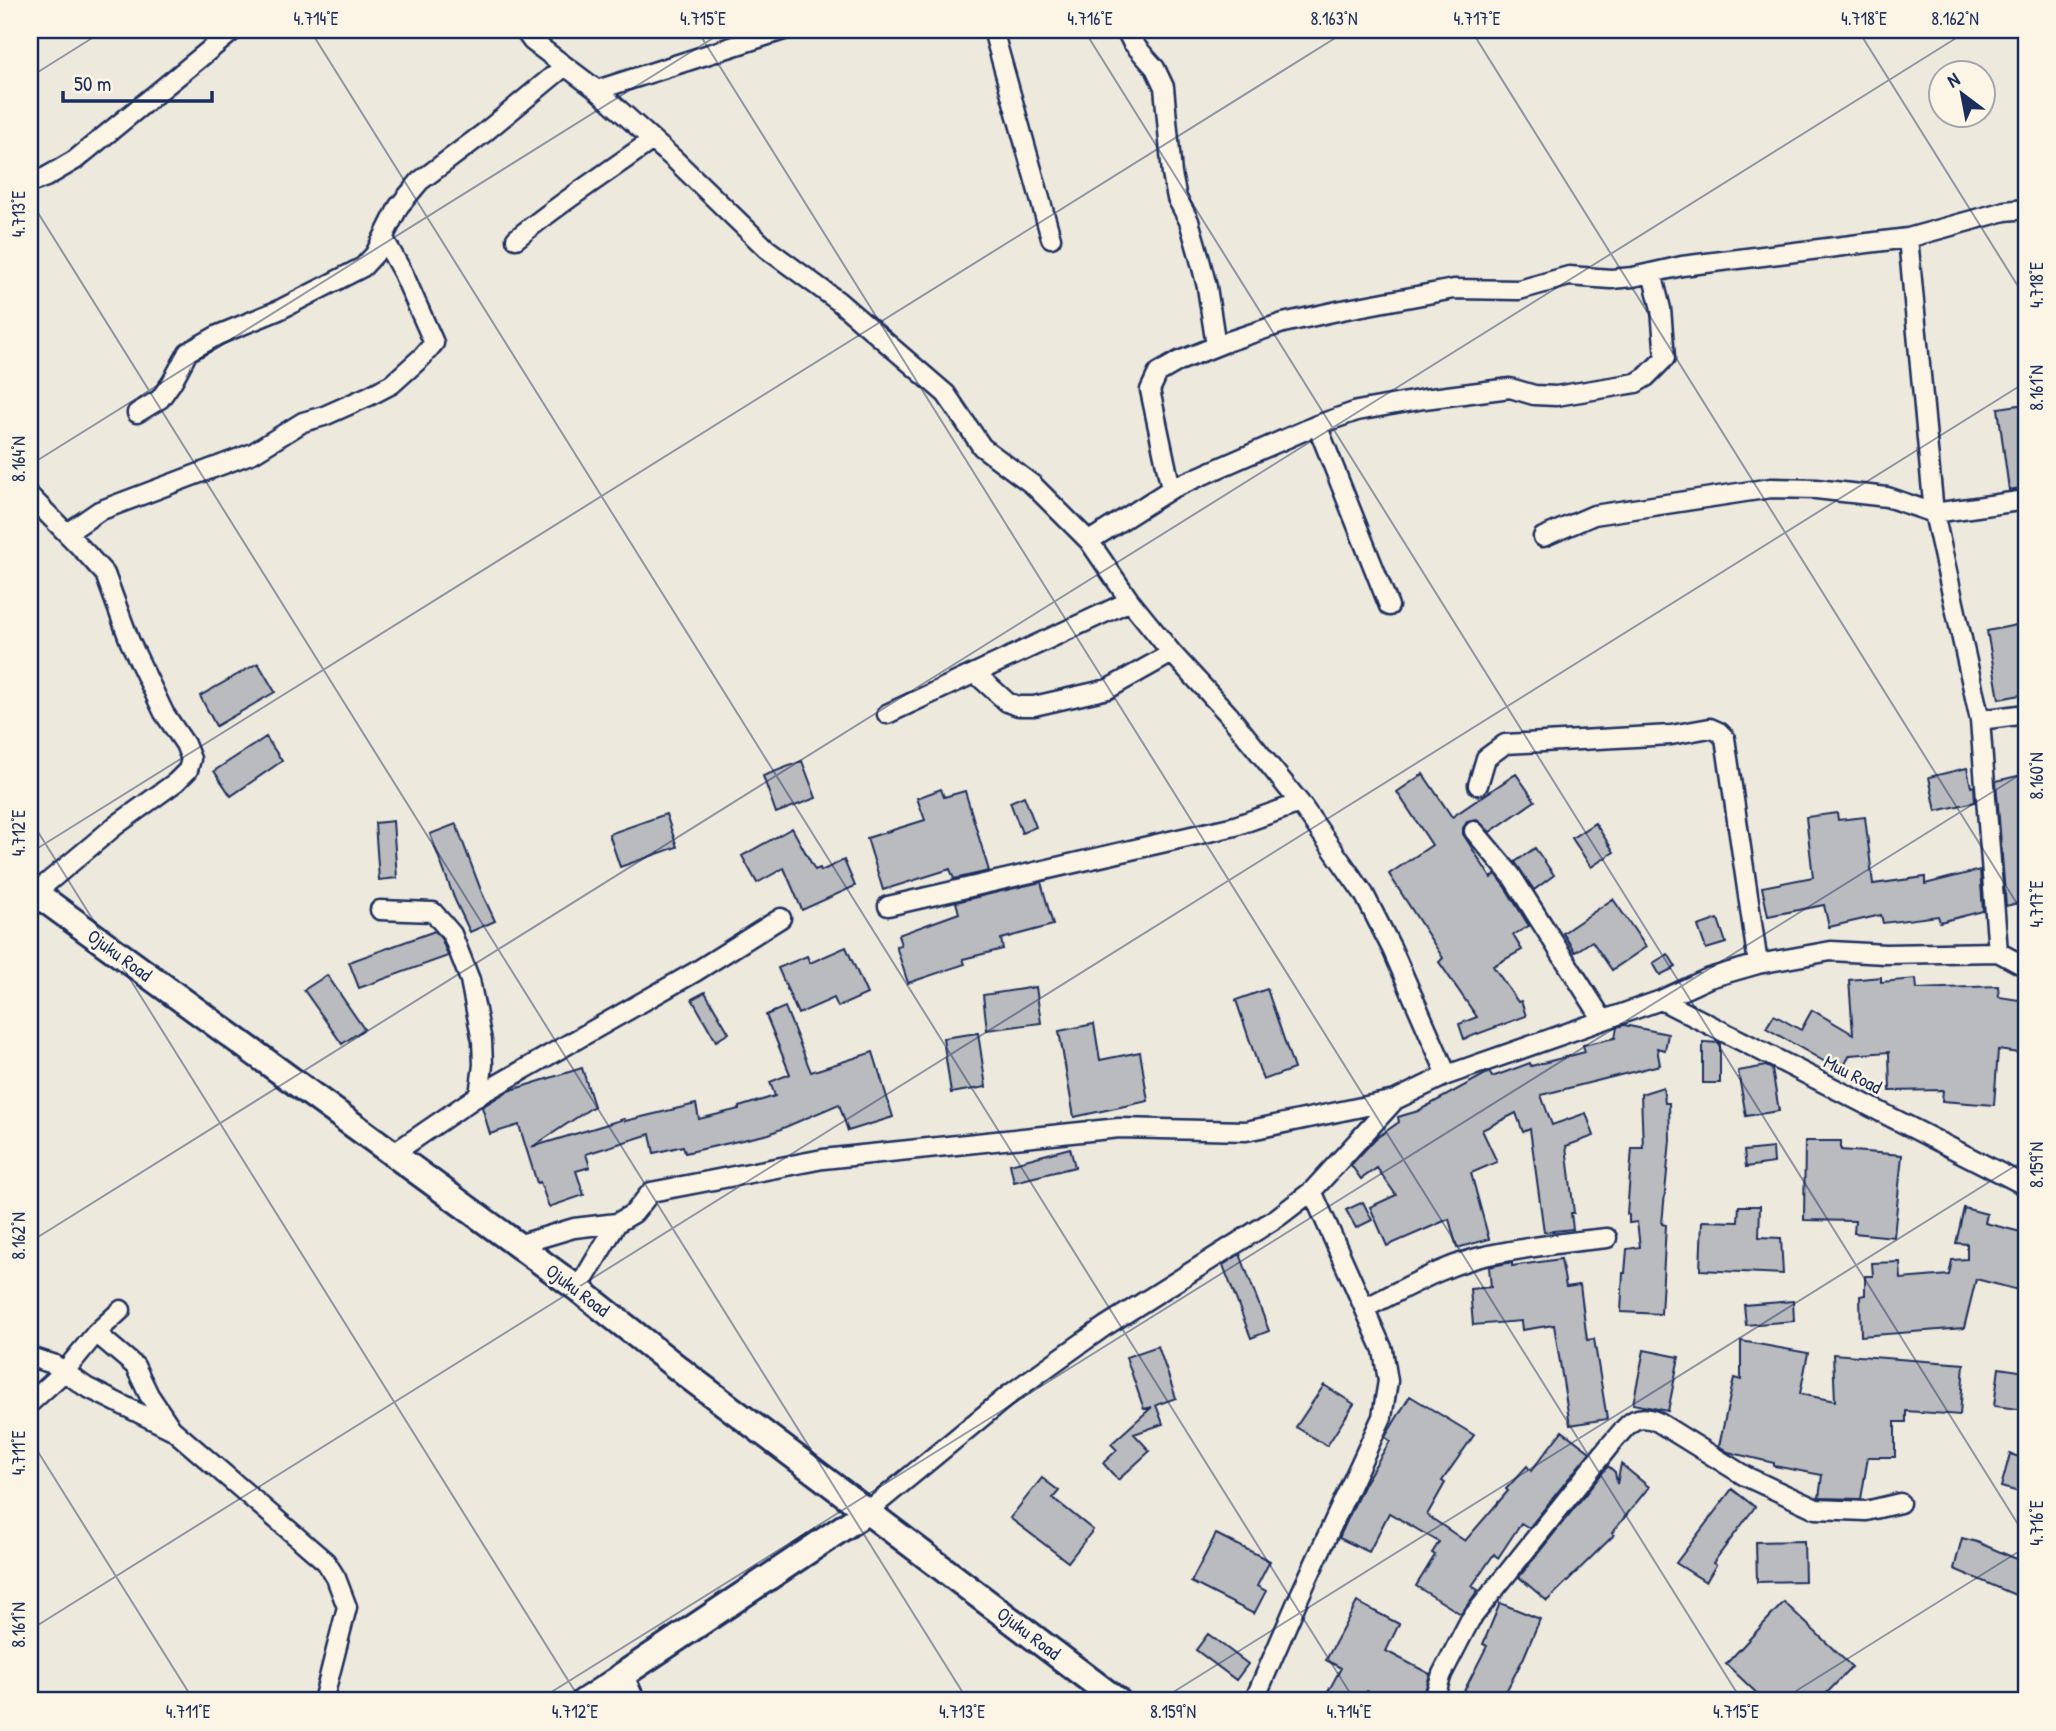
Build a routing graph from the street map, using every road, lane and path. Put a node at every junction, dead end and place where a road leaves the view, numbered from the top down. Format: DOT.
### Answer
graph roads {
  1 [pos="234,30"];
  2 [pos="524,30"];
  3 [pos="993,30"];
  4 [pos="1126,30"];
  5 [pos="777,31"];
  6 [pos="565,66"];
  7 [pos="597,90"];
  8 [pos="652,140"];
  9 [pos="30,183"];
  10 [pos="2026,209"];
  11 [pos="1051,238"];
  12 [pos="1908,238"];
  13 [pos="384,239"];
  14 [pos="516,239"];
  15 [pos="1652,273"];
  16 [pos="1216,345"];
  17 [pos="137,413"];
  18 [pos="1317,425"];
  19 [pos="1171,489"];
  20 [pos="30,496"];
  21 [pos="2026,500"];
  22 [pos="1934,513"];
  23 [pos="67,533"];
  24 [pos="1543,537"];
  25 [pos="1089,541"];
  26 [pos="1130,601"];
  27 [pos="1389,606"];
  28 [pos="1172,653"];
  29 [pos="975,673"];
  30 [pos="2026,713"];
  31 [pos="887,714"];
  32 [pos="1980,719"];
  33 [pos="1478,785"];
  34 [pos="1300,803"];
  35 [pos="1474,831"];
  36 [pos="33,891"];
  37 [pos="888,905"];
  38 [pos="380,910"];
  39 [pos="781,918"];
  40 [pos="1998,952"];
  41 [pos="1758,964"];
  42 [pos="2026,967"];
  43 [pos="1661,1000"];
  44 [pos="1603,1020"];
  45 [pos="1447,1075"];
  46 [pos="479,1095"];
  47 [pos="1395,1100"];
  48 [pos="394,1153"];
  49 [pos="2026,1186"];
  50 [pos="1312,1191"];
  51 [pos="617,1223"];
  52 [pos="1607,1238"];
  53 [pos="517,1245"];
  54 [pos="578,1289"];
  55 [pos="1365,1308"];
  56 [pos="121,1310"];
  57 [pos="96,1333"];
  58 [pos="30,1357"];
  59 [pos="64,1372"];
  60 [pos="30,1403"];
  61 [pos="173,1430"];
  62 [pos="1900,1503"];
  63 [pos="868,1511"];
  64 [pos="621,1676"];
  65 [pos="323,1701"];
  66 [pos="583,1701"];
  67 [pos="632,1701"];
  68 [pos="1118,1701"];
  69 [pos="1254,1701"];
  70 [pos="1433,1701"];
  1 -- 9 [label="street"];
  2 -- 6 [label="street"];
  3 -- 11 [label="street"];
  4 -- 16 [label="street"];
  5 -- 7 [label="street"];
  6 -- 7 [label="street"];
  6 -- 13 [label="street"];
  7 -- 8 [label="street"];
  8 -- 14 [label="street"];
  8 -- 25 [label="street"];
  10 -- 12 [label="street"];
  12 -- 15 [label="street"];
  12 -- 22 [label="street"];
  13 -- 17 [label="street"];
  13 -- 23 [label="street"];
  15 -- 16 [label="street"];
  15 -- 18 [label="street"];
  16 -- 19 [label="street"];
  18 -- 19 [label="street"];
  18 -- 27 [label="street"];
  19 -- 25 [label="street"];
  20 -- 23 [label="street"];
  21 -- 22 [label="street"];
  22 -- 24 [label="street"];
  22 -- 32 [label="street"];
  23 -- 36 [label="street"];
  25 -- 26 [label="street"];
  26 -- 28 [label="street"];
  26 -- 29 [label="street"];
  28 -- 29 [label="street"];
  28 -- 34 [label="street"];
  29 -- 31 [label="street"];
  30 -- 32 [label="street"];
  32 -- 40 [label="street"];
  33 -- 41 [label="street"];
  34 -- 37 [label="street"];
  34 -- 45 [label="street"];
  35 -- 44 [label="street"];
  36 -- 48 [label="main road, Ojuku Road"];
  38 -- 46 [label="street"];
  39 -- 46 [label="street"];
  40 -- 41 [label="street"];
  40 -- 42 [label="street"];
  41 -- 43 [label="street"];
  43 -- 44 [label="street"];
  43 -- 49 [label="street, Muu Road"];
  44 -- 45 [label="street"];
  45 -- 47 [label="street"];
  46 -- 48 [label="street"];
  47 -- 50 [label="street"];
  47 -- 51 [label="street"];
  48 -- 53 [label="main road, Ojuku Road"];
  50 -- 55 [label="street"];
  50 -- 63 [label="street"];
  51 -- 53 [label="street"];
  51 -- 54 [label="street"];
  52 -- 55 [label="street"];
  53 -- 54 [label="main road, Ojuku Road"];
  54 -- 63 [label="main road, Ojuku Road"];
  55 -- 69 [label="street"];
  56 -- 57 [label="street"];
  57 -- 59 [label="street"];
  57 -- 61 [label="street"];
  58 -- 59 [label="street"];
  59 -- 60 [label="street"];
  59 -- 61 [label="street"];
  61 -- 65 [label="street"];
  62 -- 70 [label="street"];
  63 -- 64 [label="main road"];
  63 -- 68 [label="main road, Ojuku Road"];
  64 -- 66 [label="street"];
  64 -- 67 [label="main road"];
}
